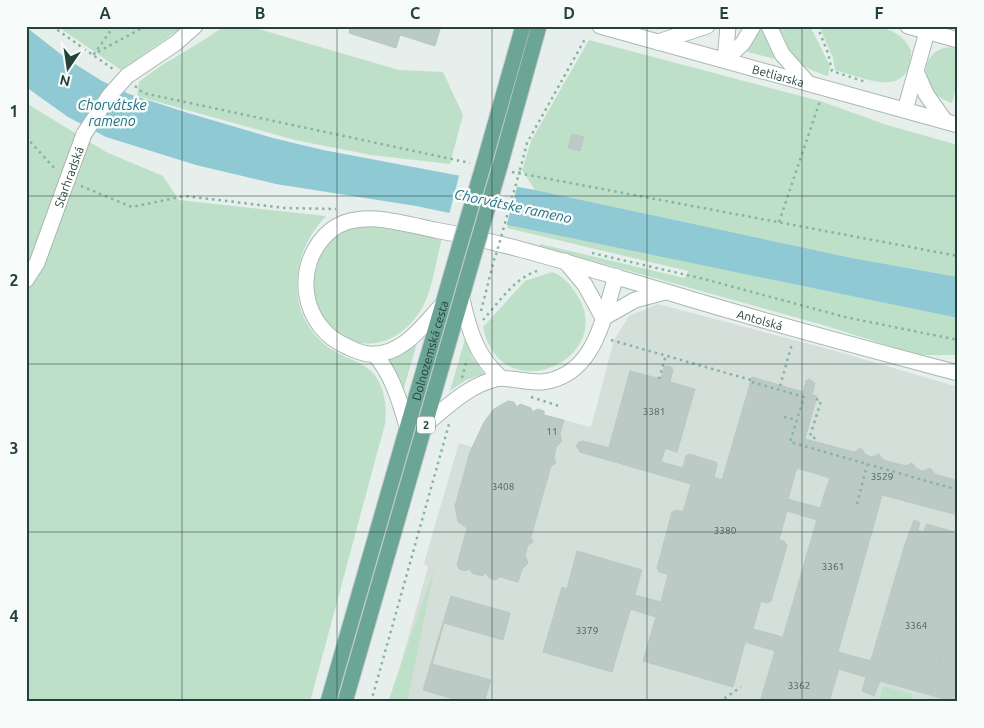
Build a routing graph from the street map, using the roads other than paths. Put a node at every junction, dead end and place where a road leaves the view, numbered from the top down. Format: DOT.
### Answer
graph roads {
  1 [pos="195,26"];
  2 [pos="523,26"];
  3 [pos="539,26"];
  4 [pos="600,26"];
  5 [pos="707,26"];
  6 [pos="728,26"];
  7 [pos="753,26"];
  8 [pos="769,26"];
  9 [pos="908,26"];
  10 [pos="927,32"];
  11 [pos="958,40"];
  12 [pos="658,42"];
  13 [pos="724,60"];
  14 [pos="916,71"];
  15 [pos="808,83"];
  16 [pos="905,110"];
  17 [pos="951,123"];
  18 [pos="565,261"];
  19 [pos="616,276"];
  20 [pos="26,280"];
  21 [pos="665,292"];
  22 [pos="462,299"];
  23 [pos="442,305"];
  24 [pos="603,318"];
  25 [pos="375,354"];
  26 [pos="958,374"];
  27 [pos="501,378"];
  28 [pos="426,424"];
  29 [pos="407,426"];
  30 [pos="328,702"];
  31 [pos="345,702"];
  1 -- 20 [label="street, Starhradská, bridge"];
  2 -- 23 [label="main road, Dolnozemská cesta / 2, bridge"];
  3 -- 22 [label="main road, Dolnozemská cesta / 2, bridge"];
  4 -- 12 [label="street, Betliarska"];
  5 -- 12 [label="street"];
  6 -- 13 [label="street"];
  7 -- 13 [label="street"];
  8 -- 15 [label="street"];
  9 -- 10 [label="street"];
  10 -- 11 [label="street"];
  10 -- 14 [label="street"];
  12 -- 13 [label="street, Betliarska"];
  13 -- 15 [label="street, Betliarska"];
  14 -- 16 [label="street"];
  14 -- 17 [label="street"];
  15 -- 16 [label="street, Betliarska"];
  16 -- 17 [label="street, Betliarska"];
  18 -- 19 [label="street, Antolská"];
  18 -- 24 [label="street"];
  18 -- 25 [label="street, Antolská"];
  19 -- 21 [label="street, Antolská"];
  19 -- 24 [label="street"];
  21 -- 24 [label="street"];
  21 -- 26 [label="street, Antolská"];
  22 -- 27 [label="street"];
  22 -- 28 [label="main road, Dolnozemská cesta / 2"];
  23 -- 25 [label="street"];
  23 -- 29 [label="main road, Dolnozemská cesta / 2"];
  24 -- 27 [label="street"];
  25 -- 29 [label="street"];
  27 -- 28 [label="street"];
  28 -- 31 [label="main road, Dolnozemská cesta / 2"];
  29 -- 30 [label="main road, Dolnozemská cesta / 2"];
}
